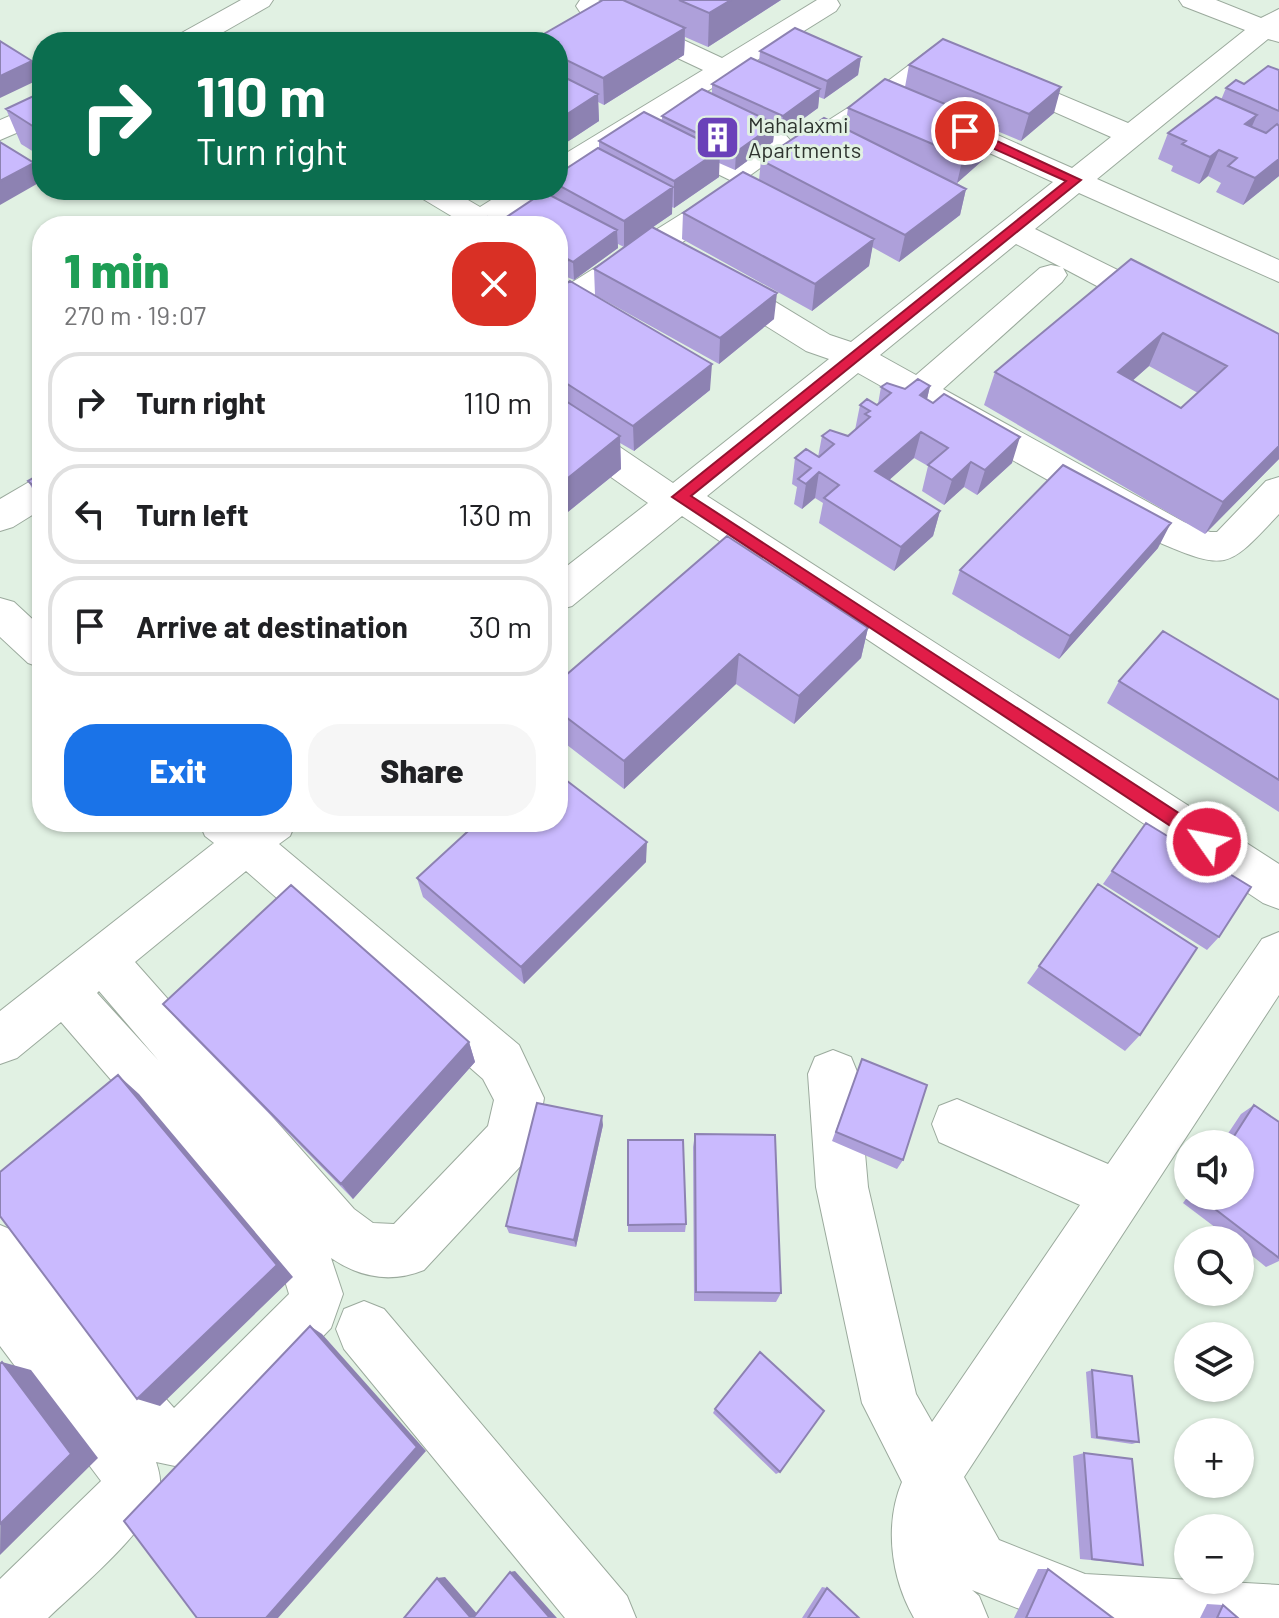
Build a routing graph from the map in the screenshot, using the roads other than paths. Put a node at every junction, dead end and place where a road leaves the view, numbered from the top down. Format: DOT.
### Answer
graph roads {
  1 [pos="260,0"];
  2 [pos="816,0"];
  3 [pos="1192,0"];
  4 [pos="589,6"];
  5 [pos="1274,27"];
  6 [pos="204,32"];
  7 [pos="728,67"];
  8 [pos="763,79"];
  9 [pos="686,93"];
  10 [pos="886,96"];
  11 [pos="593,115"];
  12 [pos="32,116"];
  13 [pos="631,126"];
  14 [pos="0,131"];
  15 [pos="816,131"];
  16 [pos="1131,135"];
  17 [pos="845,154"];
  18 [pos="568,165"];
  19 [pos="607,175"];
  20 [pos="1075,180"];
  21 [pos="443,200"];
  22 [pos="512,200"];
  23 [pos="687,211"];
  24 [pos="465,216"];
  25 [pos="486,216"];
  26 [pos="1013,230"];
  27 [pos="680,258"];
  28 [pos="1279,272"];
  29 [pos="1051,275"];
  30 [pos="568,302"];
  31 [pos="1194,322"];
  32 [pos="855,356"];
  33 [pos="919,391"];
  34 [pos="568,429"];
  35 [pos="1279,490"];
  36 [pos="32,497"];
  37 [pos="677,499"];
  38 [pos="0,517"];
  39 [pos="568,576"];
  40 [pos="0,613"];
  41 [pos="32,643"];
  42 [pos="245,832"];
  43 [pos="249,832"];
  44 [pos="1279,889"];
  45 [pos="1279,954"];
  46 [pos="102,959"];
  47 [pos="64,991"];
  48 [pos="0,1041"];
  49 [pos="833,1074"];
  50 [pos="957,1124"];
  51 [pos="1118,1195"];
  52 [pos="0,1252"];
  53 [pos="0,1301"];
  54 [pos="364,1329"];
  55 [pos="932,1479"];
  56 [pos="1279,1616"];
  57 [pos="4,1618"];
  58 [pos="605,1618"];
  59 [pos="957,1618"];
  1 -- 6 [label="street"];
  2 -- 7 [label="street"];
  3 -- 5 [label="street"];
  4 -- 7 [label="street"];
  5 -- 16 [label="street"];
  7 -- 8 [label="street"];
  7 -- 9 [label="street"];
  9 -- 13 [label="street"];
  9 -- 13 [label="street"];
  9 -- 15 [label="street"];
  10 -- 15 [label="street"];
  10 -- 16 [label="street"];
  10 -- 20 [label="street"];
  11 -- 13 [label="street"];
  12 -- 14 [label="street"];
  13 -- 18 [label="street"];
  13 -- 23 [label="street"];
  15 -- 17 [label="street"];
  15 -- 27 [label="street"];
  16 -- 20 [label="street"];
  18 -- 19 [label="street"];
  20 -- 26 [label="street"];
  20 -- 28 [label="street"];
  21 -- 24 [label="street"];
  22 -- 25 [label="street"];
  26 -- 31 [label="street"];
  26 -- 32 [label="street"];
  27 -- 30 [label="street"];
  27 -- 32 [label="street"];
  29 -- 33 [label="street"];
  32 -- 33 [label="street"];
  32 -- 37 [label="street"];
  33 -- 35 [label="street"];
  34 -- 37 [label="street"];
  36 -- 38 [label="street"];
  37 -- 39 [label="street"];
  37 -- 44 [label="street"];
  40 -- 41 [label="street"];
  42 -- 46 [label="street"];
  43 -- 46 [label="street"];
  45 -- 51 [label="street"];
  46 -- 47 [label="street"];
  47 -- 48 [label="street"];
  47 -- 52 [label="street"];
  49 -- 55 [label="street"];
  50 -- 51 [label="street"];
  51 -- 55 [label="street"];
  53 -- 57 [label="street"];
  54 -- 58 [label="street"];
  55 -- 56 [label="street"];
  55 -- 59 [label="street"];
}
